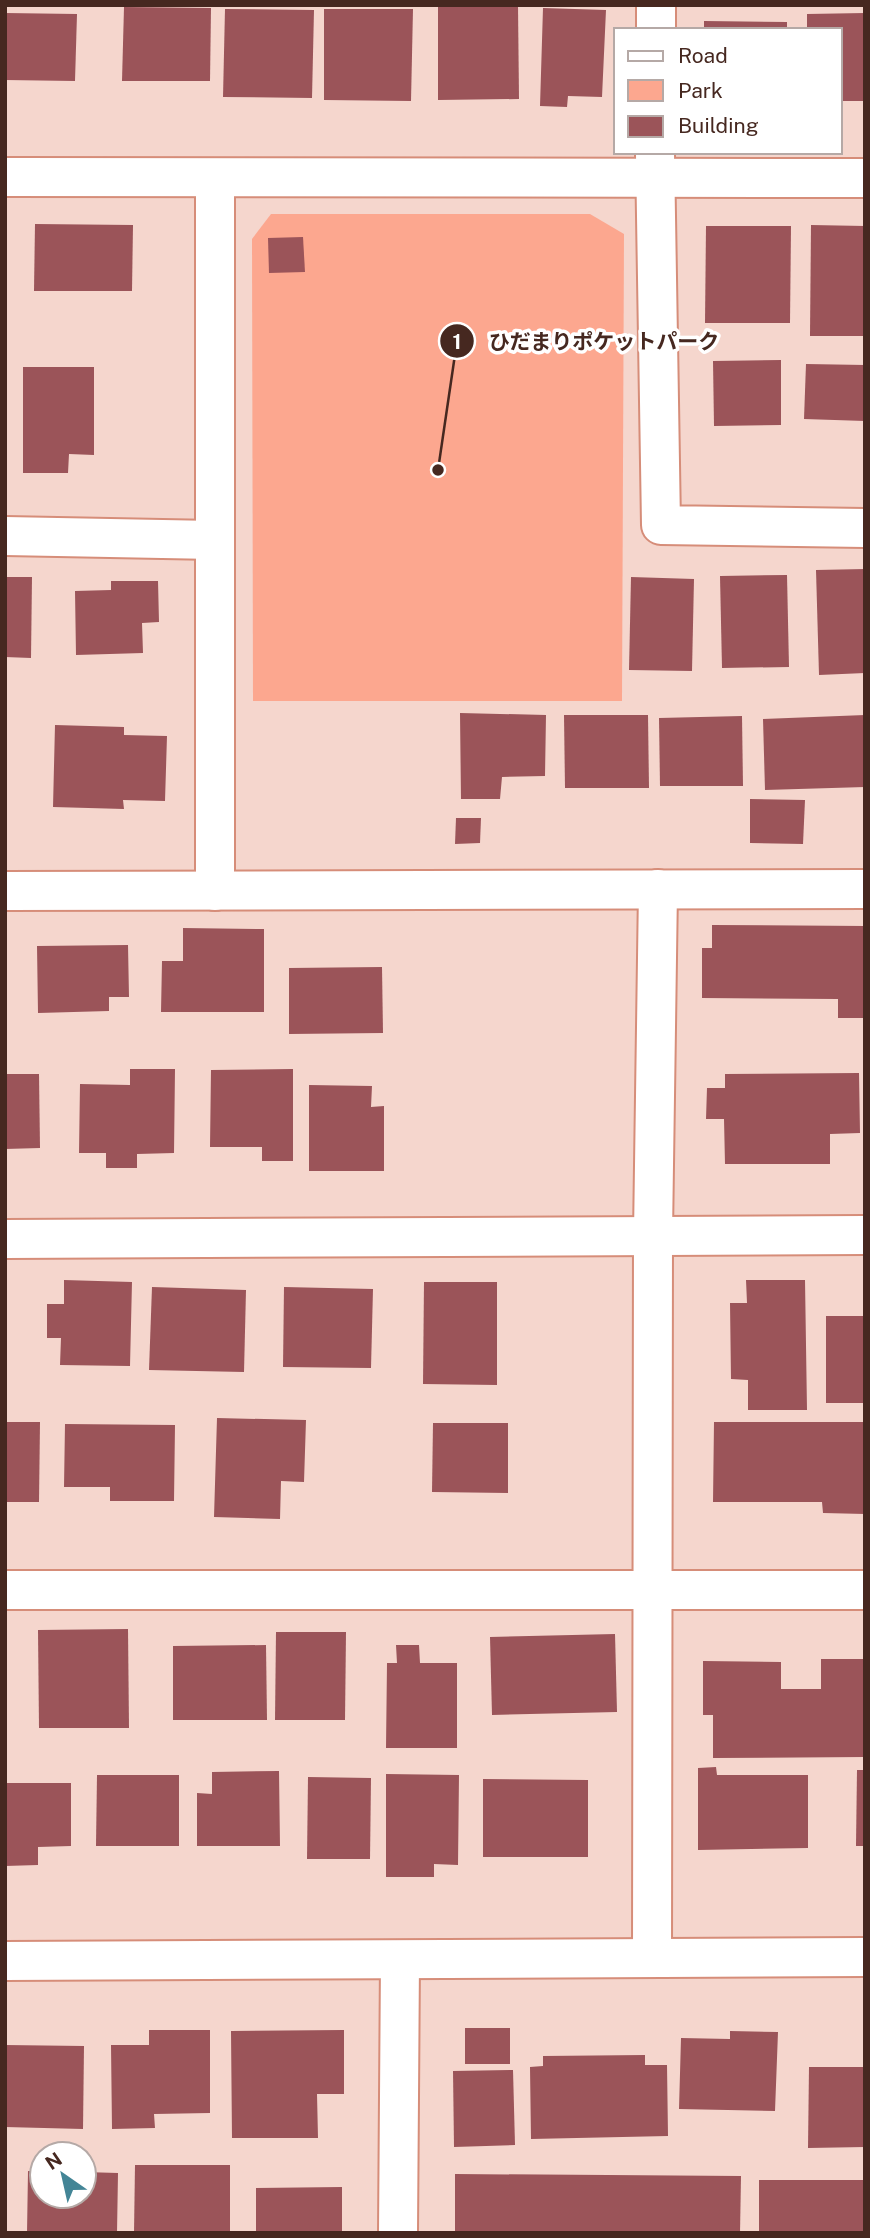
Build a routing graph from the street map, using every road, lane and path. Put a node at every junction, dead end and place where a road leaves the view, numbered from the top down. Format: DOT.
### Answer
graph roads {
  1 [pos="656,5"];
  2 [pos="656,28"];
  3 [pos="654,165"];
  4 [pos="5,177"];
  5 [pos="215,178"];
  6 [pos="865,178"];
  7 [pos="865,528"];
  8 [pos="5,536"];
  9 [pos="215,540"];
  10 [pos="658,889"];
  11 [pos="865,889"];
  12 [pos="5,891"];
  13 [pos="215,891"];
  14 [pos="653,1234"];
  15 [pos="865,1235"];
  16 [pos="5,1239"];
  17 [pos="654,1588"];
  18 [pos="5,1590"];
  19 [pos="865,1590"];
  20 [pos="652,1957"];
  21 [pos="865,1957"];
  22 [pos="400,1960"];
  23 [pos="5,1961"];
  24 [pos="398,2233"];
  1 -- 2 [label="street"];
  3 -- 5 [label="street"];
  3 -- 6 [label="street"];
  3 -- 7 [label="street"];
  4 -- 5 [label="street"];
  5 -- 9 [label="street"];
  8 -- 9 [label="street"];
  9 -- 13 [label="street"];
  10 -- 11 [label="street"];
  10 -- 13 [label="street"];
  10 -- 14 [label="street"];
  12 -- 13 [label="street"];
  14 -- 15 [label="street"];
  14 -- 16 [label="street"];
  14 -- 17 [label="street"];
  17 -- 18 [label="street"];
  17 -- 19 [label="street"];
  17 -- 20 [label="street"];
  20 -- 21 [label="street"];
  20 -- 22 [label="street"];
  22 -- 23 [label="street"];
  22 -- 24 [label="street"];
}
